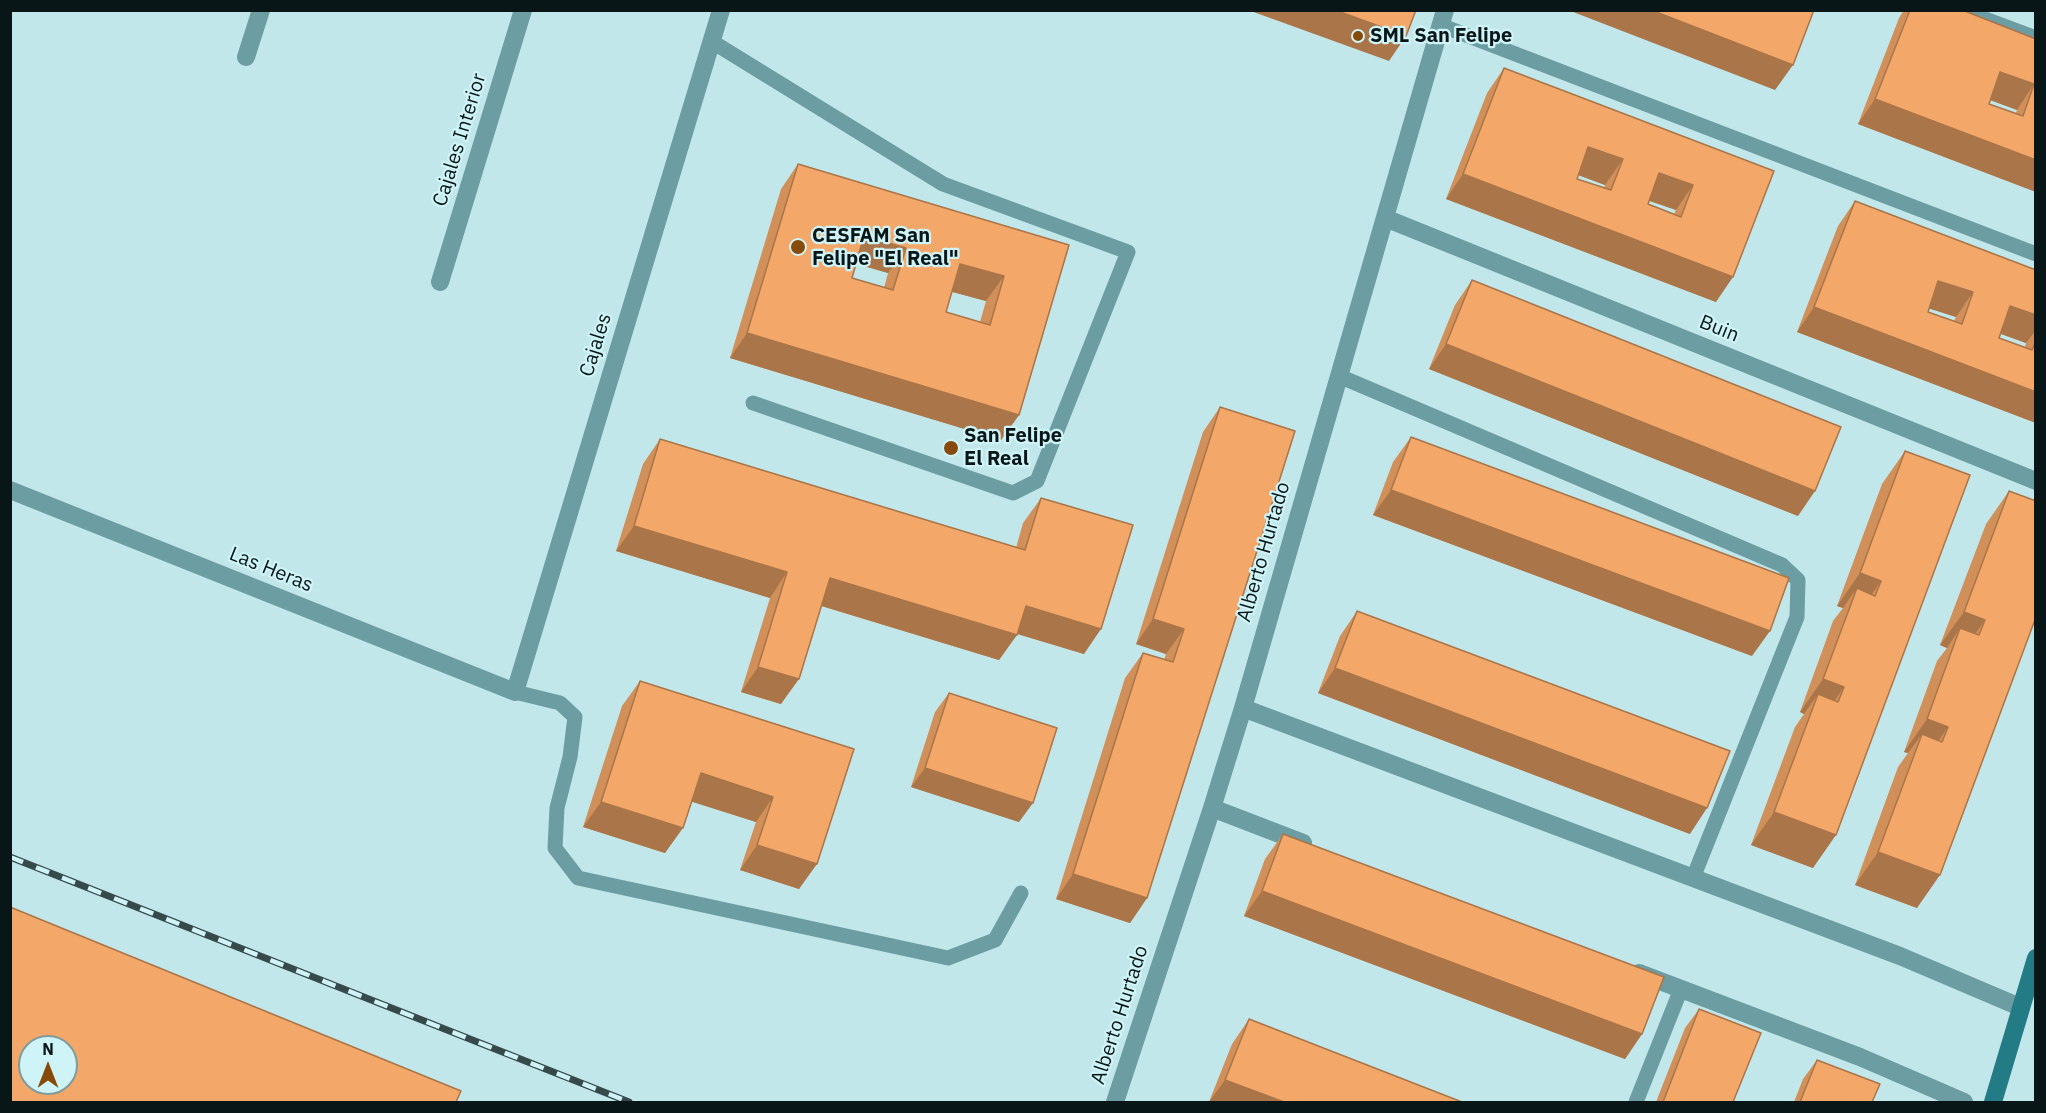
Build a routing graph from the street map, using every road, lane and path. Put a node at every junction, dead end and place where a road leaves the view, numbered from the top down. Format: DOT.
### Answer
graph roads {
  1 [pos="261,10"];
  2 [pos="523,10"];
  3 [pos="721,10"];
  4 [pos="1961,10"];
  5 [pos="1442,18"];
  6 [pos="2036,38"];
  7 [pos="711,41"];
  8 [pos="246,57"];
  9 [pos="1385,218"];
  10 [pos="2036,254"];
  11 [pos="440,282"];
  12 [pos="1339,376"];
  13 [pos="753,403"];
  14 [pos="2036,482"];
  15 [pos="10,490"];
  16 [pos="515,692"];
  17 [pos="1242,708"];
  18 [pos="1212,808"];
  19 [pos="1319,849"];
  20 [pos="1693,878"];
  21 [pos="1021,892"];
  22 [pos="2036,958"];
  23 [pos="1626,968"];
  24 [pos="1681,989"];
  25 [pos="2020,1007"];
  26 [pos="1115,1102"];
  27 [pos="1636,1102"];
  28 [pos="1964,1102"];
  29 [pos="1993,1102"];
  1 -- 8 [label="street"];
  2 -- 11 [label="street, Cajales Interior"];
  3 -- 7 [label="street, Cajales"];
  4 -- 6 [label="lane"];
  5 -- 9 [label="street, Alberto Hurtado"];
  5 -- 10 [label="lane"];
  7 -- 13 [label="lane"];
  7 -- 16 [label="street, Cajales"];
  9 -- 12 [label="street, Alberto Hurtado"];
  9 -- 14 [label="street, Buin"];
  12 -- 17 [label="street, Alberto Hurtado"];
  12 -- 20 [label="lane"];
  15 -- 16 [label="street, Las Heras"];
  16 -- 21 [label="lane"];
  17 -- 18 [label="street, Alberto Hurtado"];
  17 -- 20 [label="street"];
  18 -- 19 [label="street"];
  18 -- 26 [label="street, Alberto Hurtado"];
  20 -- 25 [label="street"];
  22 -- 25 [label="street"];
  23 -- 24 [label="street"];
  24 -- 27 [label="lane"];
  24 -- 28 [label="street"];
  25 -- 29 [label="street"];
}
